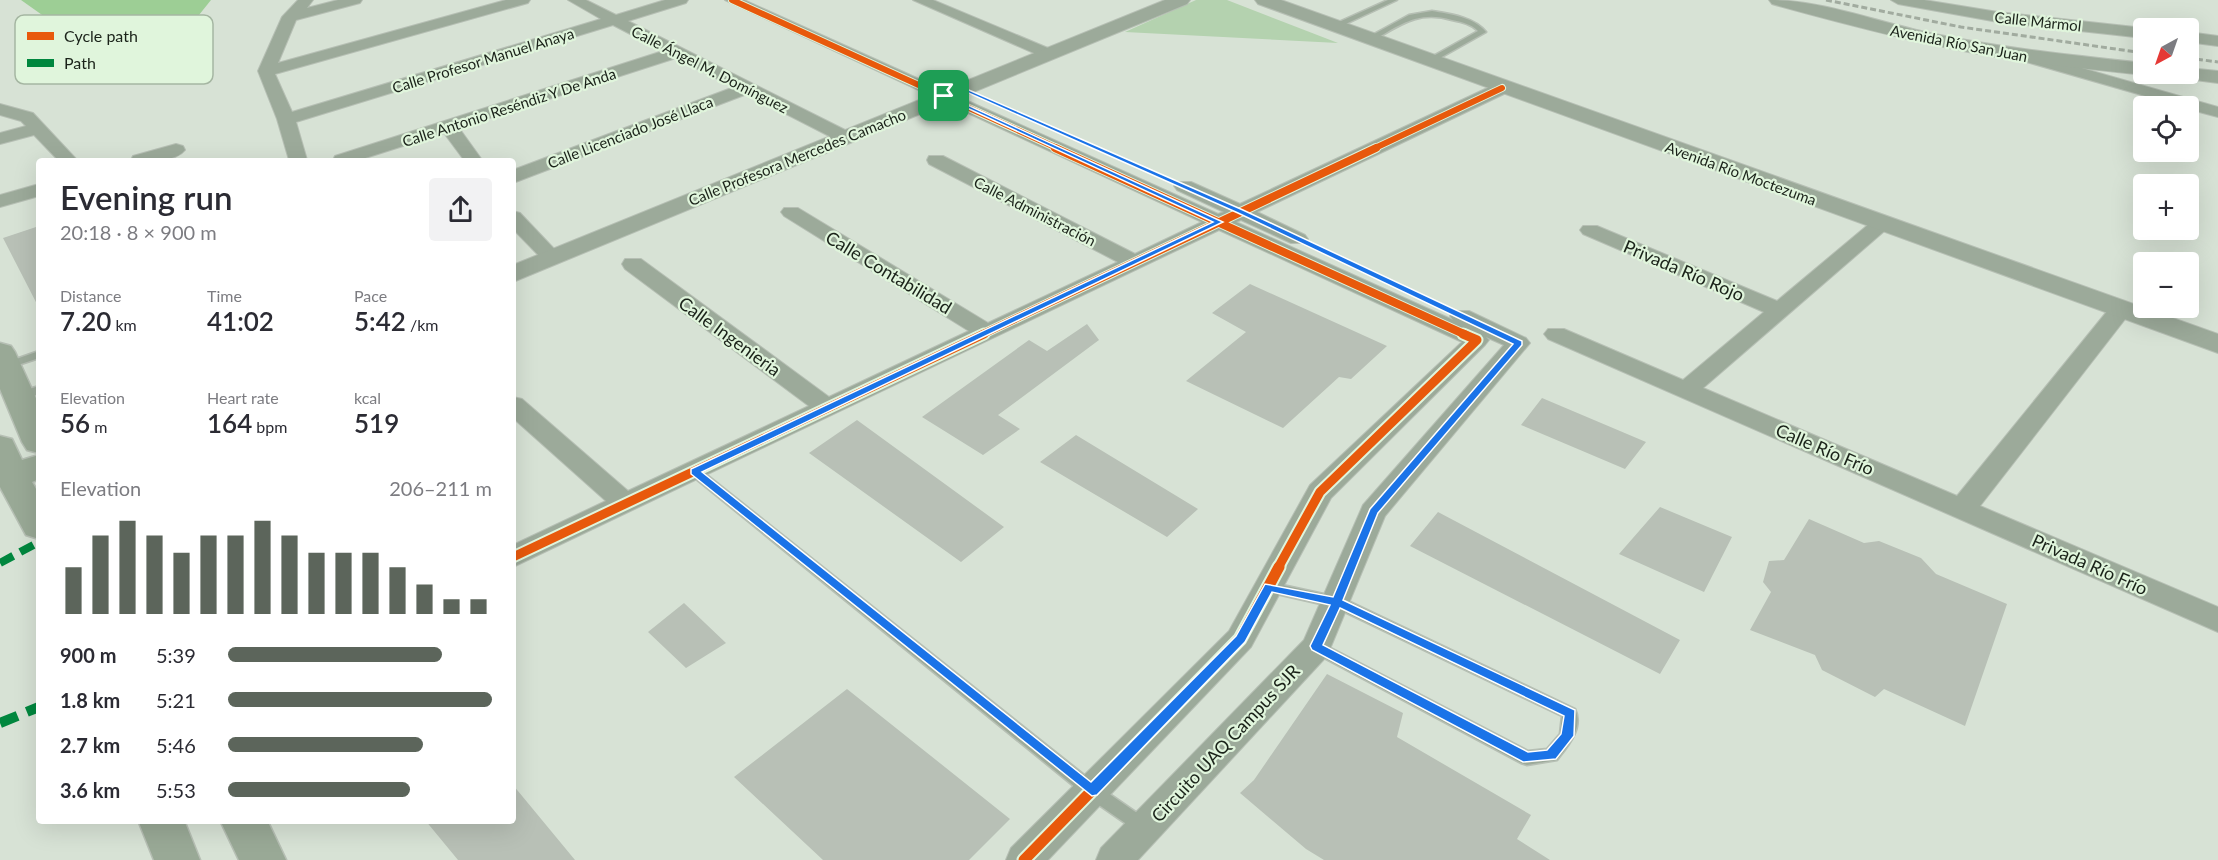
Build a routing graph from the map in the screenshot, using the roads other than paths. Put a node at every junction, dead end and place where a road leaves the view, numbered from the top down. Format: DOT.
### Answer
graph roads {
  1 [pos="355,0"];
  2 [pos="523,0"];
  3 [pos="576,0"];
  4 [pos="681,0"];
  5 [pos="732,0"];
  6 [pos="767,0"];
  7 [pos="920,0"];
  8 [pos="1150,0"];
  9 [pos="1181,0"];
  10 [pos="1264,0"];
  11 [pos="1394,0"];
  12 [pos="1778,0"];
  13 [pos="1898,0"];
  14 [pos="308,1"];
  15 [pos="290,17"];
  16 [pos="615,20"];
  17 [pos="1334,26"];
  18 [pos="2133,32"];
  19 [pos="1370,39"];
  20 [pos="2199,39"];
  21 [pos="2218,41"];
  22 [pos="1040,50"];
  23 [pos="677,52"];
  24 [pos="2020,55"];
  25 [pos="1431,61"];
  26 [pos="2133,68"];
  27 [pos="266,71"];
  28 [pos="2199,75"];
  29 [pos="2218,77"];
  30 [pos="747,87"];
  31 [pos="945,88"];
  32 [pos="1502,88"];
  33 [pos="0,109"];
  34 [pos="2218,112"];
  35 [pos="286,119"];
  36 [pos="449,127"];
  37 [pos="37,129"];
  38 [pos="836,132"];
  39 [pos="0,139"];
  40 [pos="176,150"];
  41 [pos="1113,155"];
  42 [pos="66,158"];
  43 [pos="147,158"];
  44 [pos="297,158"];
  45 [pos="348,158"];
  46 [pos="472,158"];
  47 [pos="936,160"];
  48 [pos="516,176"];
  49 [pos="1166,178"];
  50 [pos="36,191"];
  51 [pos="0,201"];
  52 [pos="791,212"];
  53 [pos="1241,212"];
  54 [pos="516,220"];
  55 [pos="1219,222"];
  56 [pos="1882,223"];
  57 [pos="1590,230"];
  58 [pos="545,250"];
  59 [pos="516,252"];
  60 [pos="1135,262"];
  61 [pos="633,264"];
  62 [pos="516,272"];
  63 [pos="2121,309"];
  64 [pos="1779,310"];
  65 [pos="987,332"];
  66 [pos="1556,334"];
  67 [pos="2218,344"];
  68 [pos="36,354"];
  69 [pos="3,359"];
  70 [pos="1686,390"];
  71 [pos="30,393"];
  72 [pos="516,408"];
  73 [pos="827,408"];
  74 [pos="19,456"];
  75 [pos="694,471"];
  76 [pos="626,504"];
  77 [pos="1963,508"];
  78 [pos="36,516"];
  79 [pos="516,556"];
  80 [pos="1269,587"];
  81 [pos="1337,602"];
  82 [pos="2218,620"];
  83 [pos="1316,646"];
  84 [pos="1092,790"];
  85 [pos="162,824"];
  86 [pos="245,824"];
  87 [pos="1145,828"];
  88 [pos="177,860"];
  89 [pos="263,860"];
  90 [pos="1024,860"];
  91 [pos="1114,860"];
  1 -- 15 [label="street"];
  2 -- 27 [label="street"];
  3 -- 16 [label="street, Calle Ángel M. Domínguez"];
  4 -- 16 [label="street, Calle Profesor Manuel Anaya"];
  5 -- 31 [label="street"];
  6 -- 31 [label="street"];
  7 -- 22 [label="street"];
  8 -- 22 [label="street, Calle Profesora Mercedes Camacho"];
  9 -- 22 [label="street, Calle Profesora Mercedes Camacho"];
  10 -- 17 [label="street, Avenida Río Moctezuma"];
  11 -- 17 [label="lane"];
  12 -- 24 [label="street, Avenida Río San Juan"];
  13 -- 18 [label="street, Calle Mármol"];
  14 -- 15 [label="street"];
  15 -- 27 [label="street"];
  16 -- 23 [label="street, Calle Ángel M. Domínguez"];
  16 -- 35 [label="street, Calle Profesor Manuel Anaya"];
  17 -- 19 [label="street, Avenida Río Moctezuma"];
  19 -- 25 [label="street, Avenida Río Moctezuma"];
  19 -- 25 [label="lane"];
  20 -- 21 [label="street"];
  22 -- 31 [label="street, Calle Profesora Mercedes Camacho"];
  23 -- 30 [label="street, Calle Ángel M. Domínguez"];
  23 -- 36 [label="street, Calle Antonio Reséndiz Y De Anda"];
  24 -- 26 [label="street, Avenida Río San Juan"];
  24 -- 34 [label="street"];
  25 -- 32 [label="street, Avenida Río Moctezuma"];
  27 -- 35 [label="street"];
  28 -- 29 [label="street"];
  30 -- 38 [label="street, Calle Ángel M. Domínguez"];
  30 -- 48 [label="street, Calle Licenciado José Llaca"];
  31 -- 38 [label="street, Calle Profesora Mercedes Camacho"];
  31 -- 41 [label="street"];
  31 -- 55 [label="street"];
  32 -- 53 [label="street"];
  32 -- 56 [label="street, Avenida Río Moctezuma"];
  33 -- 37 [label="street"];
  35 -- 44 [label="street"];
  36 -- 45 [label="street, Calle Antonio Reséndiz Y De Anda"];
  36 -- 46 [label="street"];
  37 -- 39 [label="street"];
  37 -- 42 [label="street"];
  38 -- 58 [label="street, Calle Profesora Mercedes Camacho"];
  40 -- 43 [label="street"];
  47 -- 60 [label="street, Calle Administración"];
  49 -- 53 [label="street"];
  50 -- 51 [label="street"];
  52 -- 65 [label="street, Calle Contabilidad"];
  53 -- 55 [label="street"];
  53 -- 81 [label="street, Circuito UAQ Campus SJR"];
  54 -- 58 [label="street"];
  55 -- 60 [label="street"];
  55 -- 80 [label="street"];
  56 -- 63 [label="street, Avenida Río Moctezuma"];
  56 -- 64 [label="street"];
  57 -- 64 [label="street, Privada Río Rojo"];
  58 -- 59 [label="street, Calle Profesora Mercedes Camacho"];
  58 -- 62 [label="street, Calle Profesora Mercedes Camacho"];
  60 -- 65 [label="street"];
  61 -- 73 [label="street, Calle Ingenieria"];
  63 -- 67 [label="street, Avenida Río Moctezuma"];
  63 -- 77 [label="street"];
  64 -- 70 [label="street"];
  65 -- 73 [label="street"];
  66 -- 70 [label="street, Calle Río Frío"];
  68 -- 69 [label="lane"];
  69 -- 71 [label="main road"];
  70 -- 77 [label="street, Calle Río Frío"];
  71 -- 74 [label="main road"];
  72 -- 76 [label="street"];
  73 -- 75 [label="street"];
  74 -- 78 [label="main road"];
  75 -- 76 [label="street"];
  75 -- 84 [label="lane"];
  76 -- 79 [label="street"];
  77 -- 82 [label="street, Privada Río Frío"];
  80 -- 81 [label="lane"];
  80 -- 84 [label="street"];
  81 -- 83 [label="street, Circuito UAQ Campus SJR"];
  81 -- 83 [label="lane"];
  83 -- 87 [label="street, Circuito UAQ Campus SJR"];
  84 -- 87 [label="lane"];
  84 -- 90 [label="street"];
  85 -- 88 [label="main road"];
  86 -- 89 [label="main road"];
  87 -- 91 [label="street, Circuito UAQ Campus SJR"];
}
